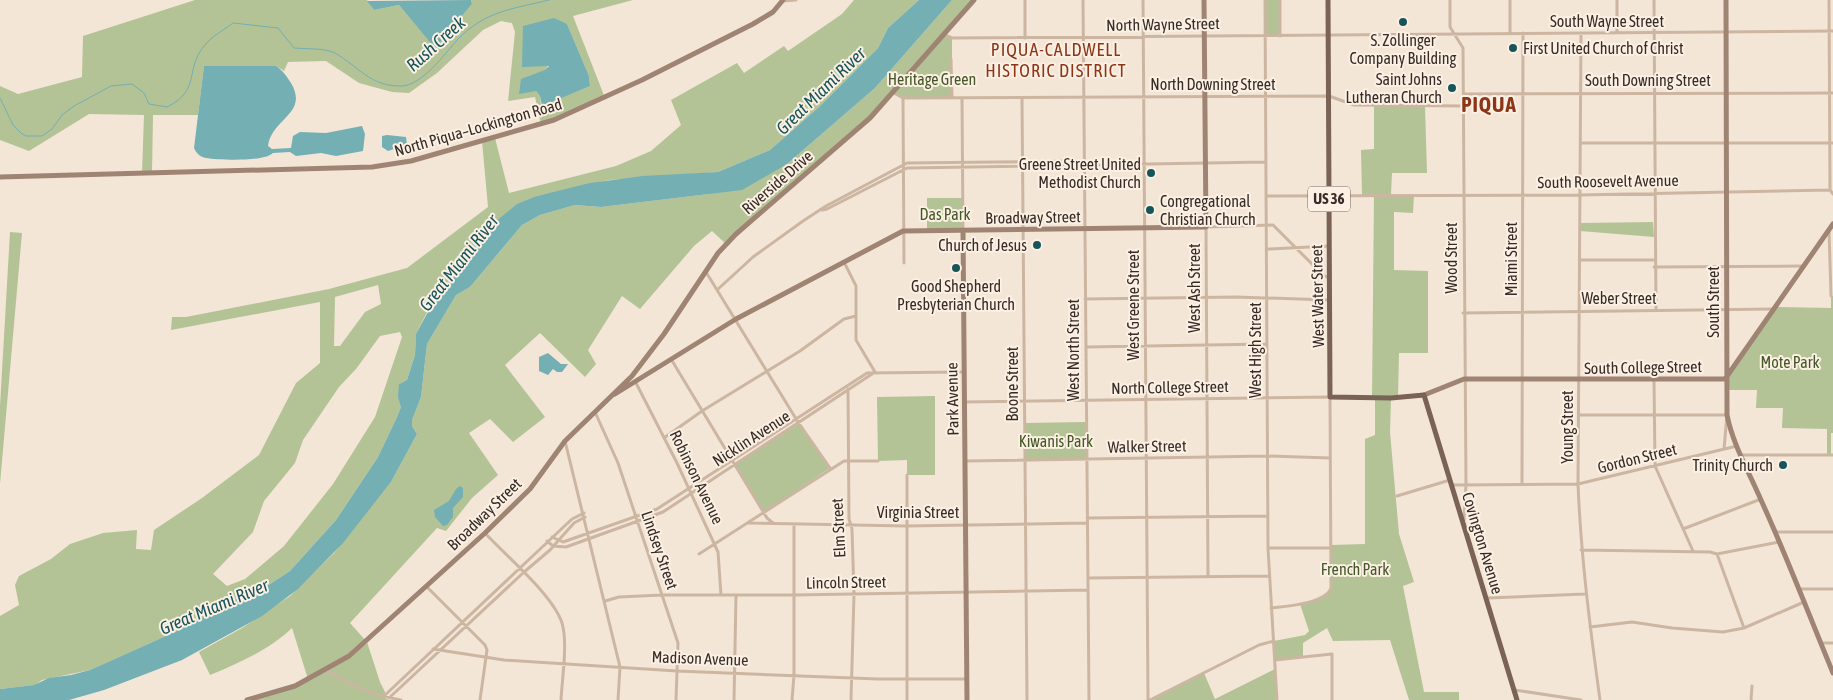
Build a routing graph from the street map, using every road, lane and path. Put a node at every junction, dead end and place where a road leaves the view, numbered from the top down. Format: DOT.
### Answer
graph roads {
  1 [pos="783,0"];
  2 [pos="796,0"];
  3 [pos="974,0"];
  4 [pos="1025,0"];
  5 [pos="1083,0"];
  6 [pos="1143,0"];
  7 [pos="1204,0"];
  8 [pos="1265,0"];
  9 [pos="1280,0"];
  10 [pos="1328,0"];
  11 [pos="1450,0"];
  12 [pos="1510,0"];
  13 [pos="1617,0"];
  14 [pos="1654,0"];
  15 [pos="1726,0"];
  16 [pos="1829,0"];
  17 [pos="1831,32"];
  18 [pos="1510,33"];
  19 [pos="1523,33"];
  20 [pos="1581,33"];
  21 [pos="1617,33"];
  22 [pos="1653,33"];
  23 [pos="1726,33"];
  24 [pos="1455,34"];
  25 [pos="945,36"];
  26 [pos="1204,36"];
  27 [pos="1265,36"];
  28 [pos="1280,36"];
  29 [pos="1329,36"];
  30 [pos="1382,36"];
  31 [pos="1143,37"];
  32 [pos="1025,38"];
  33 [pos="1083,38"];
  34 [pos="952,59"];
  35 [pos="1654,92"];
  36 [pos="894,93"];
  37 [pos="1522,93"];
  38 [pos="1581,93"];
  39 [pos="1726,93"];
  40 [pos="1831,93"];
  41 [pos="1464,94"];
  42 [pos="1205,96"];
  43 [pos="1266,96"];
  44 [pos="1329,96"];
  45 [pos="1084,97"];
  46 [pos="1144,97"];
  47 [pos="903,98"];
  48 [pos="952,98"];
  49 [pos="962,98"];
  50 [pos="1022,98"];
  51 [pos="1464,106"];
  52 [pos="1581,143"];
  53 [pos="1654,143"];
  54 [pos="1832,143"];
  55 [pos="1726,144"];
  56 [pos="1266,162"];
  57 [pos="1205,163"];
  58 [pos="963,164"];
  59 [pos="1022,164"];
  60 [pos="1084,164"];
  61 [pos="1144,164"];
  62 [pos="902,168"];
  63 [pos="0,177"];
  64 [pos="1830,190"];
  65 [pos="1725,192"];
  66 [pos="1654,193"];
  67 [pos="1523,194"];
  68 [pos="1833,194"];
  69 [pos="1329,195"];
  70 [pos="1464,195"];
  71 [pos="1580,195"];
  72 [pos="1266,196"];
  73 [pos="1267,226"];
  74 [pos="1206,227"];
  75 [pos="1831,227"];
  76 [pos="1145,228"];
  77 [pos="1023,229"];
  78 [pos="1085,229"];
  79 [pos="963,230"];
  80 [pos="903,231"];
  81 [pos="1329,246"];
  82 [pos="1297,248"];
  83 [pos="1267,249"];
  84 [pos="1580,260"];
  85 [pos="1654,260"];
  86 [pos="844,262"];
  87 [pos="904,263"];
  88 [pos="1726,266"];
  89 [pos="1804,266"];
  90 [pos="1654,267"];
  91 [pos="705,271"];
  92 [pos="1330,279"];
  93 [pos="717,290"];
  94 [pos="1831,296"];
  95 [pos="1206,297"];
  96 [pos="1145,298"];
  97 [pos="1267,298"];
  98 [pos="1085,299"];
  99 [pos="1330,300"];
  100 [pos="1774,309"];
  101 [pos="1725,310"];
  102 [pos="1580,311"];
  103 [pos="1656,311"];
  104 [pos="1524,312"];
  105 [pos="1463,313"];
  106 [pos="856,316"];
  107 [pos="736,320"];
  108 [pos="1206,344"];
  109 [pos="1268,344"];
  110 [pos="1146,346"];
  111 [pos="1086,347"];
  112 [pos="671,359"];
  113 [pos="767,370"];
  114 [pos="875,372"];
  115 [pos="964,372"];
  116 [pos="632,376"];
  117 [pos="1464,379"];
  118 [pos="1725,379"];
  119 [pos="1523,380"];
  120 [pos="1654,380"];
  121 [pos="1579,381"];
  122 [pos="636,383"];
  123 [pos="846,385"];
  124 [pos="849,390"];
  125 [pos="1424,395"];
  126 [pos="610,396"];
  127 [pos="1330,397"];
  128 [pos="1207,398"];
  129 [pos="1268,398"];
  130 [pos="1375,398"];
  131 [pos="1146,399"];
  132 [pos="1086,400"];
  133 [pos="1024,401"];
  134 [pos="964,402"];
  135 [pos="702,411"];
  136 [pos="595,412"];
  137 [pos="1580,415"];
  138 [pos="1727,415"];
  139 [pos="1653,416"];
  140 [pos="796,418"];
  141 [pos="798,422"];
  142 [pos="664,438"];
  143 [pos="565,441"];
  144 [pos="1736,446"];
  145 [pos="1724,449"];
  146 [pos="1740,455"];
  147 [pos="1833,455"];
  148 [pos="1268,456"];
  149 [pos="1146,458"];
  150 [pos="1207,458"];
  151 [pos="1330,458"];
  152 [pos="1087,459"];
  153 [pos="731,460"];
  154 [pos="849,460"];
  155 [pos="1025,460"];
  156 [pos="878,461"];
  157 [pos="965,461"];
  158 [pos="734,465"];
  159 [pos="1655,466"];
  160 [pos="830,468"];
  161 [pos="907,475"];
  162 [pos="1451,482"];
  163 [pos="1466,484"];
  164 [pos="1522,484"];
  165 [pos="1578,484"];
  166 [pos="689,488"];
  167 [pos="691,492"];
  168 [pos="1397,496"];
  169 [pos="1761,499"];
  170 [pos="764,512"];
  171 [pos="584,515"];
  172 [pos="1268,516"];
  173 [pos="1147,517"];
  174 [pos="1208,517"];
  175 [pos="635,518"];
  176 [pos="1087,518"];
  177 [pos="1464,520"];
  178 [pos="637,522"];
  179 [pos="748,523"];
  180 [pos="774,523"];
  181 [pos="1026,523"];
  182 [pos="1087,523"];
  183 [pos="794,524"];
  184 [pos="851,524"];
  185 [pos="966,525"];
  186 [pos="906,526"];
  187 [pos="1683,529"];
  188 [pos="1775,532"];
  189 [pos="1833,532"];
  190 [pos="485,533"];
  191 [pos="589,533"];
  192 [pos="552,537"];
  193 [pos="590,538"];
  194 [pos="548,541"];
  195 [pos="557,541"];
  196 [pos="1779,542"];
  197 [pos="715,544"];
  198 [pos="553,546"];
  199 [pos="1268,548"];
  200 [pos="1331,548"];
  201 [pos="1581,550"];
  202 [pos="1694,552"];
  203 [pos="699,554"];
  204 [pos="1717,554"];
  205 [pos="518,568"];
  206 [pos="523,572"];
  207 [pos="1269,576"];
  208 [pos="1208,577"];
  209 [pos="1088,578"];
  210 [pos="1147,578"];
  211 [pos="426,586"];
  212 [pos="1833,588"];
  213 [pos="1798,589"];
  214 [pos="1088,590"];
  215 [pos="1026,591"];
  216 [pos="966,592"];
  217 [pos="854,594"];
  218 [pos="906,594"];
  219 [pos="1585,594"];
  220 [pos="662,595"];
  221 [pos="721,595"];
  222 [pos="736,595"];
  223 [pos="794,595"];
  224 [pos="1488,598"];
  225 [pos="605,601"];
  226 [pos="1804,602"];
  227 [pos="1271,608"];
  228 [pos="462,622"];
  229 [pos="466,626"];
  230 [pos="1590,627"];
  231 [pos="1744,628"];
  232 [pos="1274,641"];
  233 [pos="1821,643"];
  234 [pos="1833,643"];
  235 [pos="433,650"];
  236 [pos="439,651"];
  237 [pos="488,657"];
  238 [pos="1275,660"];
  239 [pos="563,663"];
  240 [pos="620,667"];
  241 [pos="326,670"];
  242 [pos="677,670"];
  243 [pos="736,672"];
  244 [pos="1833,673"];
  245 [pos="794,675"];
  246 [pos="852,678"];
  247 [pos="907,679"];
  248 [pos="966,679"];
  249 [pos="1752,686"];
  250 [pos="1514,690"];
  251 [pos="383,697"];
  252 [pos="389,698"];
  253 [pos="247,700"];
  254 [pos="401,700"];
  255 [pos="480,700"];
  256 [pos="561,700"];
  257 [pos="618,700"];
  258 [pos="676,700"];
  259 [pos="734,700"];
  260 [pos="792,700"];
  261 [pos="851,700"];
  262 [pos="907,700"];
  263 [pos="967,700"];
  264 [pos="1027,700"];
  265 [pos="1089,700"];
  266 [pos="1149,700"];
  267 [pos="1277,700"];
  268 [pos="1332,700"];
  269 [pos="1517,700"];
  270 [pos="1581,700"];
  271 [pos="1600,700"];
  272 [pos="1751,700"];
  1 -- 2 [label="street"];
  1 -- 63 [label="street, North Piqua–Lockington Road"];
  3 -- 25 [label="street, Riverside Drive"];
  4 -- 32 [label="street"];
  5 -- 33 [label="street, West North Street"];
  6 -- 31 [label="street, West Greene Street"];
  7 -- 26 [label="street, West Ash Street"];
  8 -- 27 [label="street, West High Street"];
  9 -- 28 [label="street"];
  10 -- 29 [label="main road, West Water Street / US 36"];
  11 -- 24 [label="street, Wood Street"];
  12 -- 18 [label="street"];
  13 -- 21 [label="street"];
  14 -- 22 [label="street"];
  15 -- 23 [label="street, South Street"];
  16 -- 17 [label="street"];
  17 -- 23 [label="street, South Wayne Street"];
  17 -- 40 [label="street"];
  18 -- 19 [label="street, South Wayne Street"];
  18 -- 24 [label="street, South Wayne Street"];
  19 -- 20 [label="street, South Wayne Street"];
  19 -- 37 [label="street, Miami Street"];
  20 -- 21 [label="street, South Wayne Street"];
  20 -- 38 [label="street, Young Street"];
  21 -- 22 [label="street, South Wayne Street"];
  22 -- 23 [label="street, South Wayne Street"];
  22 -- 35 [label="street"];
  23 -- 39 [label="street, South Street"];
  24 -- 30 [label="street, South Wayne Street"];
  24 -- 41 [label="street, Wood Street"];
  25 -- 32 [label="street, North Wayne Street"];
  25 -- 36 [label="street, Riverside Drive"];
  26 -- 27 [label="street, North Wayne Street"];
  26 -- 31 [label="street, North Wayne Street"];
  26 -- 42 [label="street, West Ash Street"];
  27 -- 28 [label="street, North Wayne Street"];
  27 -- 43 [label="street, West High Street"];
  28 -- 29 [label="street, North Wayne Street"];
  29 -- 30 [label="street, North Wayne Street"];
  29 -- 44 [label="main road, West Water Street / US 36"];
  31 -- 33 [label="street, North Wayne Street"];
  31 -- 46 [label="street, West Greene Street"];
  32 -- 33 [label="street, North Wayne Street"];
  33 -- 45 [label="street, West North Street"];
  34 -- 48 [label="street"];
  35 -- 38 [label="street, South Downing Street"];
  35 -- 39 [label="street, South Downing Street"];
  35 -- 53 [label="street"];
  36 -- 47 [label="street, North Downing Street"];
  36 -- 91 [label="street, Riverside Drive"];
  37 -- 38 [label="street, South Downing Street"];
  37 -- 41 [label="street, South Downing Street"];
  37 -- 67 [label="street, Miami Street"];
  38 -- 52 [label="street, Young Street"];
  39 -- 40 [label="street, South Downing Street"];
  39 -- 55 [label="street, South Street"];
  40 -- 54 [label="street"];
  41 -- 51 [label="street, Wood Street"];
  42 -- 43 [label="street, North Downing Street"];
  42 -- 46 [label="street, North Downing Street"];
  42 -- 57 [label="street, West Ash Street"];
  43 -- 44 [label="street, North Downing Street"];
  43 -- 56 [label="street, West High Street"];
  44 -- 51 [label="street, North Downing Street"];
  44 -- 69 [label="main road, West Water Street / US 36"];
  45 -- 46 [label="street, North Downing Street"];
  45 -- 50 [label="street, North Downing Street"];
  45 -- 60 [label="street, West North Street"];
  46 -- 61 [label="street, West Greene Street"];
  47 -- 48 [label="street, North Downing Street"];
  47 -- 62 [label="street"];
  48 -- 49 [label="street, North Downing Street"];
  49 -- 50 [label="street, North Downing Street"];
  49 -- 58 [label="street, Park Avenue"];
  50 -- 59 [label="street, Boone Street"];
  51 -- 70 [label="street, Wood Street"];
  52 -- 53 [label="street"];
  52 -- 71 [label="street, Young Street"];
  53 -- 55 [label="street"];
  53 -- 66 [label="street"];
  54 -- 55 [label="street"];
  54 -- 64 [label="street"];
  55 -- 65 [label="street, South Street"];
  56 -- 57 [label="street"];
  56 -- 72 [label="street, West High Street"];
  57 -- 61 [label="street"];
  57 -- 74 [label="street, West Ash Street"];
  58 -- 59 [label="street"];
  58 -- 62 [label="street"];
  58 -- 79 [label="street, Park Avenue"];
  59 -- 60 [label="street"];
  59 -- 77 [label="street, Boone Street"];
  60 -- 61 [label="street"];
  60 -- 78 [label="street, West North Street"];
  61 -- 76 [label="street, West Greene Street"];
  62 -- 80 [label="street"];
  62 -- 93 [label="street"];
  64 -- 65 [label="street, South Roosevelt Avenue"];
  64 -- 68 [label="street"];
  65 -- 66 [label="street, South Roosevelt Avenue"];
  65 -- 88 [label="street, South Street"];
  66 -- 71 [label="street, South Roosevelt Avenue"];
  66 -- 85 [label="street"];
  67 -- 70 [label="street, South Roosevelt Avenue"];
  67 -- 71 [label="street, South Roosevelt Avenue"];
  67 -- 104 [label="street, Miami Street"];
  69 -- 70 [label="street, South Roosevelt Avenue"];
  69 -- 72 [label="street, South Roosevelt Avenue"];
  69 -- 81 [label="main road, West Water Street / US 36"];
  70 -- 105 [label="street, Wood Street"];
  71 -- 84 [label="street, Young Street"];
  72 -- 73 [label="street, West High Street"];
  73 -- 74 [label="street, Broadway Street"];
  73 -- 82 [label="street"];
  73 -- 83 [label="street, West High Street"];
  74 -- 76 [label="street, Broadway Street"];
  74 -- 95 [label="street, West Ash Street"];
  75 -- 89 [label="street, South College Street"];
  75 -- 94 [label="street"];
  76 -- 78 [label="street, Broadway Street"];
  76 -- 96 [label="street, West Greene Street"];
  77 -- 78 [label="street, Broadway Street"];
  77 -- 79 [label="street, Broadway Street"];
  77 -- 133 [label="street, Boone Street"];
  78 -- 98 [label="street, West North Street"];
  79 -- 80 [label="street, Broadway Street"];
  79 -- 115 [label="street, Park Avenue"];
  80 -- 86 [label="street, Broadway Street"];
  80 -- 87 [label="street"];
  81 -- 82 [label="street"];
  81 -- 92 [label="main road, West Water Street / US 36"];
  82 -- 83 [label="street"];
  82 -- 92 [label="street"];
  83 -- 97 [label="street, West High Street"];
  84 -- 85 [label="street"];
  84 -- 102 [label="street, Young Street"];
  85 -- 90 [label="street"];
  86 -- 106 [label="street"];
  86 -- 107 [label="street, Broadway Street"];
  88 -- 89 [label="street"];
  88 -- 90 [label="street"];
  88 -- 101 [label="street, South Street"];
  89 -- 100 [label="street, South College Street"];
  90 -- 103 [label="street"];
  91 -- 93 [label="street"];
  91 -- 116 [label="street, Riverside Drive"];
  92 -- 99 [label="main road, West Water Street / US 36"];
  93 -- 107 [label="street"];
  95 -- 96 [label="street"];
  95 -- 97 [label="street"];
  95 -- 108 [label="street, West Ash Street"];
  96 -- 98 [label="street"];
  96 -- 110 [label="street, West Greene Street"];
  97 -- 99 [label="street"];
  97 -- 109 [label="street, West High Street"];
  98 -- 111 [label="street, West North Street"];
  99 -- 127 [label="main road, West Water Street / US 36"];
  100 -- 101 [label="street, Weber Street"];
  100 -- 118 [label="street, South College Street"];
  101 -- 103 [label="street, Weber Street"];
  101 -- 118 [label="street, South Street"];
  102 -- 103 [label="street, Weber Street"];
  102 -- 104 [label="street, Weber Street"];
  102 -- 121 [label="street, Young Street"];
  104 -- 105 [label="street, Weber Street"];
  104 -- 119 [label="street, Miami Street"];
  105 -- 117 [label="street, Wood Street"];
  106 -- 113 [label="street"];
  106 -- 114 [label="street"];
  107 -- 112 [label="street, Broadway Street"];
  107 -- 113 [label="street"];
  108 -- 109 [label="street"];
  108 -- 110 [label="street"];
  108 -- 128 [label="street, West Ash Street"];
  109 -- 129 [label="street, West High Street"];
  110 -- 111 [label="street"];
  110 -- 131 [label="street, West Greene Street"];
  111 -- 132 [label="street, West North Street"];
  112 -- 122 [label="street, Broadway Street"];
  112 -- 135 [label="street"];
  113 -- 135 [label="street"];
  113 -- 140 [label="street"];
  114 -- 115 [label="street, Nicklin Avenue"];
  114 -- 123 [label="street, Nicklin Avenue"];
  114 -- 124 [label="street, Nicklin Avenue"];
  115 -- 134 [label="street, Park Avenue"];
  116 -- 122 [label="street, Robinson Avenue"];
  116 -- 126 [label="street, Riverside Drive"];
  117 -- 119 [label="street, South College Street"];
  117 -- 125 [label="street, South College Street"];
  117 -- 163 [label="street, Wood Street"];
  118 -- 120 [label="street, South College Street"];
  118 -- 138 [label="street, South Street"];
  119 -- 121 [label="street, South College Street"];
  119 -- 164 [label="street, Miami Street"];
  120 -- 121 [label="street, South College Street"];
  120 -- 139 [label="street"];
  121 -- 137 [label="street, Young Street"];
  122 -- 126 [label="street, Broadway Street"];
  122 -- 142 [label="street, Robinson Avenue"];
  123 -- 124 [label="street"];
  123 -- 140 [label="street, Nicklin Avenue"];
  124 -- 141 [label="street, Nicklin Avenue"];
  124 -- 154 [label="street, Elm Street"];
  125 -- 130 [label="main road, South College Street"];
  125 -- 162 [label="main road, Covington Avenue"];
  126 -- 136 [label="street, Broadway Street"];
  127 -- 129 [label="street, North College Street"];
  127 -- 130 [label="main road, North College Street"];
  127 -- 151 [label="street, West Water Street"];
  128 -- 129 [label="street, North College Street"];
  128 -- 131 [label="street, North College Street"];
  128 -- 150 [label="street, West Ash Street"];
  129 -- 148 [label="street, West High Street"];
  131 -- 132 [label="street, North College Street"];
  131 -- 149 [label="street, West Greene Street"];
  132 -- 133 [label="street, North College Street"];
  132 -- 152 [label="street, West North Street"];
  133 -- 134 [label="street, North College Street"];
  133 -- 155 [label="street, Boone Street"];
  134 -- 157 [label="street, Park Avenue"];
  135 -- 142 [label="street"];
  135 -- 153 [label="street"];
  136 -- 143 [label="street, Broadway Street"];
  136 -- 175 [label="street, Lindsey Street"];
  137 -- 139 [label="street"];
  137 -- 165 [label="street, Young Street"];
  138 -- 139 [label="street"];
  138 -- 144 [label="street, South Street"];
  138 -- 145 [label="street"];
  139 -- 159 [label="street"];
  140 -- 141 [label="street"];
  140 -- 153 [label="street, Nicklin Avenue"];
  141 -- 158 [label="street, Nicklin Avenue"];
  141 -- 160 [label="street"];
  142 -- 166 [label="street, Robinson Avenue"];
  143 -- 171 [label="street"];
  143 -- 190 [label="street, Broadway Street"];
  144 -- 145 [label="street, Gordon Street"];
  144 -- 146 [label="street, South Street"];
  145 -- 159 [label="street, Gordon Street"];
  146 -- 147 [label="street"];
  146 -- 169 [label="street, South Street"];
  148 -- 150 [label="street, Walker Street"];
  148 -- 151 [label="street, Walker Street"];
  148 -- 172 [label="street, West High Street"];
  149 -- 150 [label="street, Walker Street"];
  149 -- 152 [label="street, Walker Street"];
  149 -- 173 [label="street, West Greene Street"];
  150 -- 174 [label="street, West Ash Street"];
  151 -- 200 [label="street, West Water Street"];
  152 -- 155 [label="street, Walker Street"];
  152 -- 176 [label="street, West North Street"];
  153 -- 158 [label="street"];
  153 -- 166 [label="street, Nicklin Avenue"];
  154 -- 156 [label="street"];
  154 -- 160 [label="street"];
  154 -- 184 [label="street, Elm Street"];
  155 -- 157 [label="street, Walker Street"];
  155 -- 181 [label="street, Boone Street"];
  157 -- 185 [label="street, Park Avenue"];
  158 -- 167 [label="street, Nicklin Avenue"];
  158 -- 170 [label="street"];
  159 -- 165 [label="street, Gordon Street"];
  159 -- 187 [label="street"];
  160 -- 170 [label="street"];
  161 -- 186 [label="street"];
  162 -- 163 [label="street, Gordon Street"];
  162 -- 168 [label="street, Gordon Street"];
  162 -- 177 [label="main road, Covington Avenue"];
  163 -- 164 [label="street, Gordon Street"];
  163 -- 177 [label="street, Wood Street"];
  164 -- 165 [label="street, Gordon Street"];
  165 -- 201 [label="street, Young Street"];
  166 -- 167 [label="street, Robinson Avenue"];
  166 -- 175 [label="street, Nicklin Avenue"];
  167 -- 178 [label="street, Nicklin Avenue"];
  167 -- 197 [label="street, Robinson Avenue"];
  169 -- 187 [label="street"];
  169 -- 188 [label="street, South Street"];
  170 -- 179 [label="street"];
  170 -- 180 [label="street"];
  171 -- 191 [label="street"];
  171 -- 192 [label="street"];
  171 -- 195 [label="street"];
  172 -- 174 [label="street"];
  172 -- 199 [label="street, West High Street"];
  173 -- 174 [label="street"];
  173 -- 176 [label="street"];
  173 -- 210 [label="street, West Greene Street"];
  174 -- 208 [label="street, West Ash Street"];
  175 -- 178 [label="street, Lindsey Street"];
  175 -- 191 [label="street, Nicklin Avenue"];
  176 -- 182 [label="street, West North Street"];
  177 -- 224 [label="main road, Covington Avenue"];
  178 -- 193 [label="street, Nicklin Avenue"];
  178 -- 220 [label="street, Lindsey Street"];
  179 -- 180 [label="street, Virginia Street"];
  179 -- 197 [label="street"];
  180 -- 183 [label="street, Virginia Street"];
  181 -- 182 [label="street, Virginia Street"];
  181 -- 185 [label="street, Virginia Street"];
  181 -- 215 [label="street, Boone Street"];
  182 -- 209 [label="street, West North Street"];
  183 -- 184 [label="street, Virginia Street"];
  183 -- 223 [label="street"];
  184 -- 186 [label="street, Virginia Street"];
  184 -- 217 [label="street, Elm Street"];
  185 -- 186 [label="street, Virginia Street"];
  185 -- 216 [label="street, Park Avenue"];
  186 -- 218 [label="street"];
  187 -- 202 [label="street"];
  188 -- 189 [label="street"];
  188 -- 196 [label="street, South Street"];
  190 -- 205 [label="street"];
  190 -- 211 [label="street, Broadway Street"];
  191 -- 193 [label="street"];
  191 -- 195 [label="street, Nicklin Avenue"];
  192 -- 194 [label="street"];
  192 -- 195 [label="street"];
  193 -- 198 [label="street, Nicklin Avenue"];
  193 -- 225 [label="street"];
  194 -- 198 [label="street"];
  194 -- 205 [label="street"];
  195 -- 198 [label="street"];
  196 -- 204 [label="street"];
  196 -- 213 [label="street, South Street"];
  197 -- 203 [label="street"];
  197 -- 221 [label="street, Robinson Avenue"];
  198 -- 206 [label="street"];
  199 -- 200 [label="street"];
  199 -- 207 [label="street, West High Street"];
  200 -- 227 [label="street, West Water Street"];
  201 -- 202 [label="street"];
  201 -- 219 [label="street, Young Street"];
  202 -- 204 [label="street"];
  204 -- 231 [label="street"];
  205 -- 206 [label="street"];
  205 -- 228 [label="street"];
  206 -- 229 [label="street"];
  206 -- 239 [label="street"];
  207 -- 208 [label="street"];
  207 -- 227 [label="street, West High Street"];
  208 -- 210 [label="street"];
  209 -- 210 [label="street"];
  209 -- 214 [label="street, West North Street"];
  210 -- 266 [label="street, West Greene Street"];
  211 -- 228 [label="street"];
  211 -- 241 [label="street, Broadway Street"];
  212 -- 213 [label="street"];
  213 -- 226 [label="street, South Street"];
  214 -- 215 [label="street, Lincoln Street"];
  214 -- 265 [label="street, West North Street"];
  215 -- 216 [label="street, Lincoln Street"];
  215 -- 264 [label="street, Boone Street"];
  216 -- 218 [label="street, Lincoln Street"];
  216 -- 248 [label="street, Park Avenue"];
  217 -- 218 [label="street, Lincoln Street"];
  217 -- 223 [label="street, Lincoln Street"];
  217 -- 246 [label="street, Elm Street"];
  218 -- 247 [label="street"];
  219 -- 224 [label="street"];
  219 -- 230 [label="street, Young Street"];
  220 -- 221 [label="street, Lincoln Street"];
  220 -- 225 [label="street, Lincoln Street"];
  220 -- 242 [label="street, Lindsey Street"];
  221 -- 222 [label="street, Lincoln Street"];
  222 -- 223 [label="street, Lincoln Street"];
  222 -- 243 [label="street"];
  223 -- 245 [label="street"];
  224 -- 250 [label="main road, Covington Avenue"];
  225 -- 240 [label="street"];
  226 -- 231 [label="street"];
  226 -- 233 [label="street, South Street"];
  227 -- 232 [label="street, West High Street"];
  228 -- 229 [label="street"];
  228 -- 235 [label="street"];
  229 -- 236 [label="street"];
  229 -- 237 [label="street"];
  230 -- 231 [label="street"];
  230 -- 271 [label="street, Young Street"];
  232 -- 238 [label="street, West High Street"];
  232 -- 266 [label="street"];
  233 -- 234 [label="street"];
  233 -- 244 [label="street, South Street"];
  235 -- 236 [label="street, Madison Avenue"];
  235 -- 251 [label="street"];
  236 -- 237 [label="street, Madison Avenue"];
  236 -- 252 [label="street"];
  237 -- 239 [label="street, Madison Avenue"];
  237 -- 255 [label="street"];
  238 -- 267 [label="street, West High Street"];
  238 -- 268 [label="street"];
  239 -- 240 [label="street, Madison Avenue"];
  239 -- 256 [label="street"];
  240 -- 242 [label="street, Madison Avenue"];
  240 -- 257 [label="street"];
  241 -- 251 [label="street"];
  241 -- 253 [label="street, Broadway Street"];
  242 -- 243 [label="street, Madison Avenue"];
  242 -- 258 [label="street, Lindsey Street"];
  243 -- 245 [label="street, Madison Avenue"];
  243 -- 259 [label="street"];
  245 -- 246 [label="street, Madison Avenue"];
  245 -- 260 [label="street"];
  246 -- 247 [label="street, Madison Avenue"];
  246 -- 261 [label="street, Elm Street"];
  247 -- 248 [label="street, Madison Avenue"];
  247 -- 262 [label="street"];
  248 -- 263 [label="street, Park Avenue"];
  249 -- 272 [label="street"];
  250 -- 269 [label="main road, Covington Avenue"];
  250 -- 270 [label="street"];
  251 -- 252 [label="street"];
  252 -- 254 [label="street"];
}
